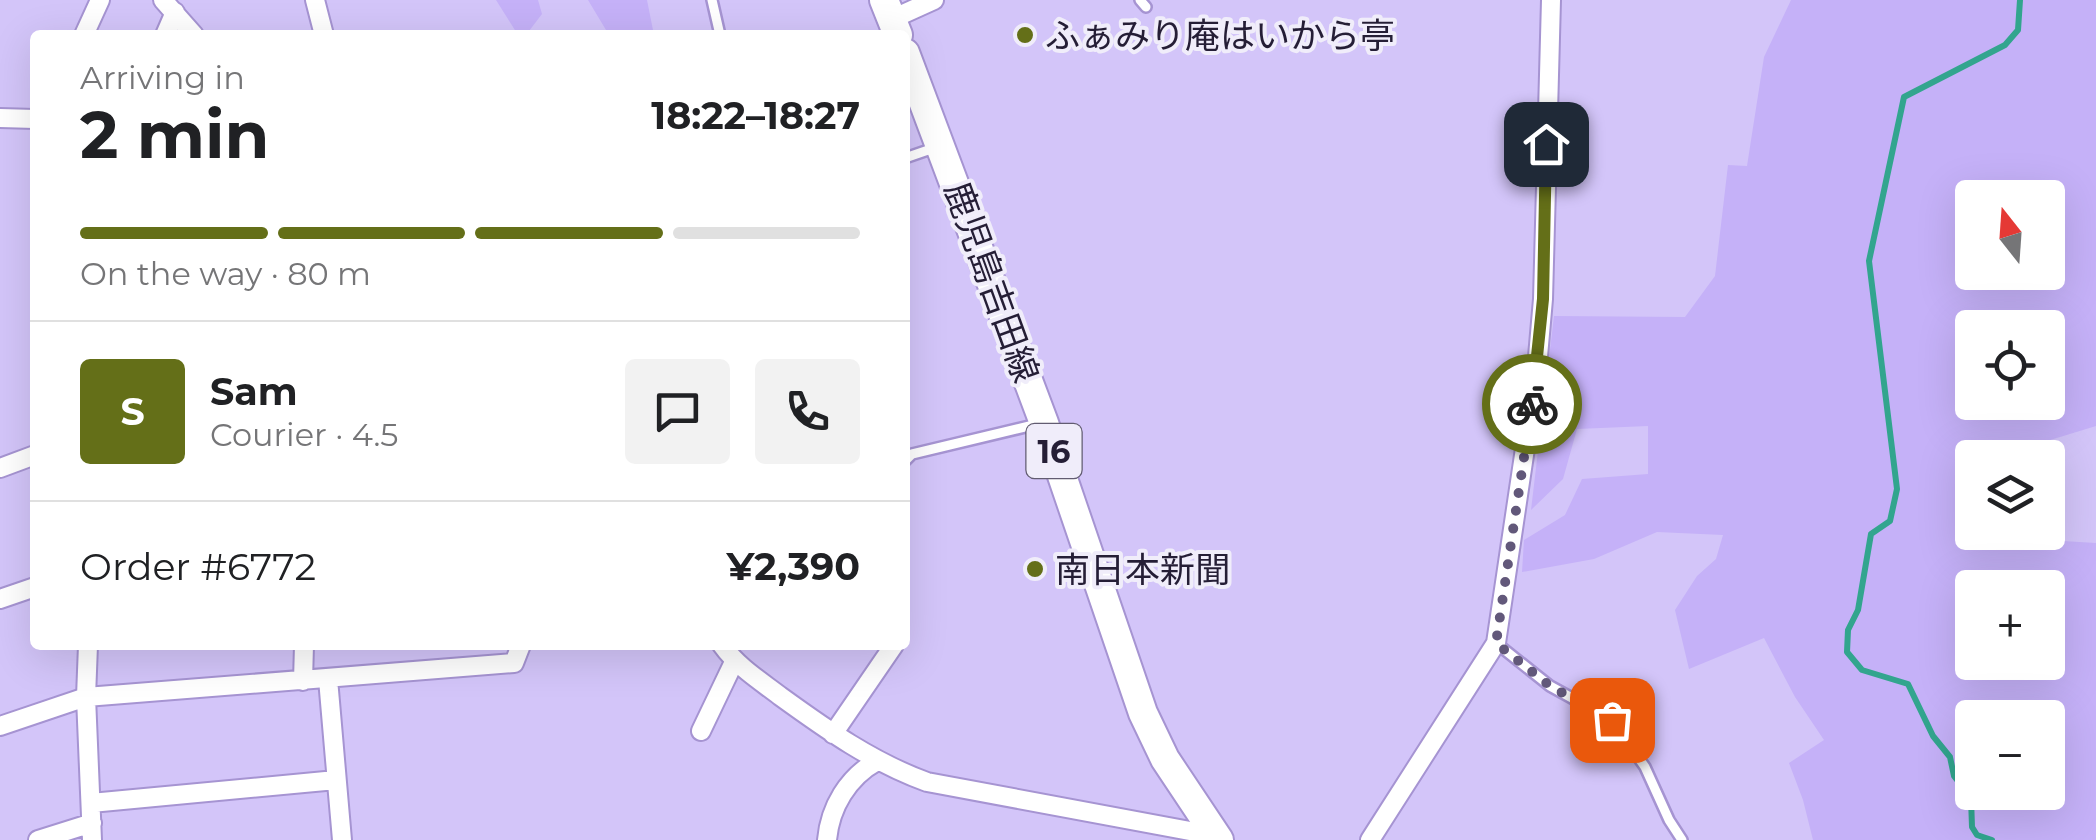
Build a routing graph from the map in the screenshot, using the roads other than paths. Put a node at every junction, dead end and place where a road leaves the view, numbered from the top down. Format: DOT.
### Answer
graph roads {
  1 [pos="100,0"];
  2 [pos="315,0"];
  3 [pos="712,0"];
  4 [pos="934,0"];
  5 [pos="1551,0"];
  6 [pos="169,6"];
  7 [pos="891,18"];
  8 [pos="86,30"];
  9 [pos="190,30"];
  10 [pos="323,30"];
  11 [pos="719,30"];
  12 [pos="910,66"];
  13 [pos="0,118"];
  14 [pos="30,120"];
  15 [pos="942,146"];
  16 [pos="910,156"];
  17 [pos="1044,423"];
  18 [pos="910,456"];
  19 [pos="30,457"];
  20 [pos="0,468"];
  21 [pos="30,589"];
  22 [pos="0,599"];
  23 [pos="1496,643"];
  24 [pos="88,650"];
  25 [pos="304,650"];
  26 [pos="518,650"];
  27 [pos="726,650"];
  28 [pos="891,650"];
  29 [pos="734,662"];
  30 [pos="328,679"];
  31 [pos="303,681"];
  32 [pos="86,698"];
  33 [pos="0,726"];
  34 [pos="701,731"];
  35 [pos="832,734"];
  36 [pos="877,761"];
  37 [pos="336,780"];
  38 [pos="91,802"];
  39 [pos="92,832"];
  40 [pos="1218,838"];
  41 [pos="38,840"];
  42 [pos="342,840"];
  43 [pos="827,840"];
  44 [pos="1370,840"];
  45 [pos="1682,840"];
  1 -- 8 [label="street"];
  2 -- 10 [label="street"];
  3 -- 11 [label="lane"];
  4 -- 7 [label="street"];
  5 -- 23 [label="street"];
  6 -- 9 [label="street"];
  12 -- 15 [label="main road, 鹿児島吉田線 / 16"];
  13 -- 14 [label="street"];
  15 -- 16 [label="lane"];
  15 -- 17 [label="main road, 鹿児島吉田線 / 16"];
  17 -- 18 [label="lane"];
  17 -- 40 [label="main road, 鹿児島吉田線 / 16"];
  19 -- 20 [label="street"];
  21 -- 22 [label="street"];
  23 -- 44 [label="street"];
  23 -- 45 [label="lane"];
  24 -- 32 [label="street"];
  25 -- 31 [label="street"];
  26 -- 30 [label="street"];
  27 -- 29 [label="street"];
  28 -- 35 [label="street"];
  29 -- 34 [label="street"];
  29 -- 35 [label="street"];
  30 -- 31 [label="street"];
  30 -- 37 [label="street"];
  31 -- 32 [label="street"];
  32 -- 33 [label="street"];
  32 -- 38 [label="street"];
  35 -- 36 [label="street"];
  36 -- 40 [label="street"];
  36 -- 43 [label="street"];
  37 -- 38 [label="street"];
  37 -- 42 [label="street"];
  38 -- 39 [label="street"];
  39 -- 41 [label="street"];
}
